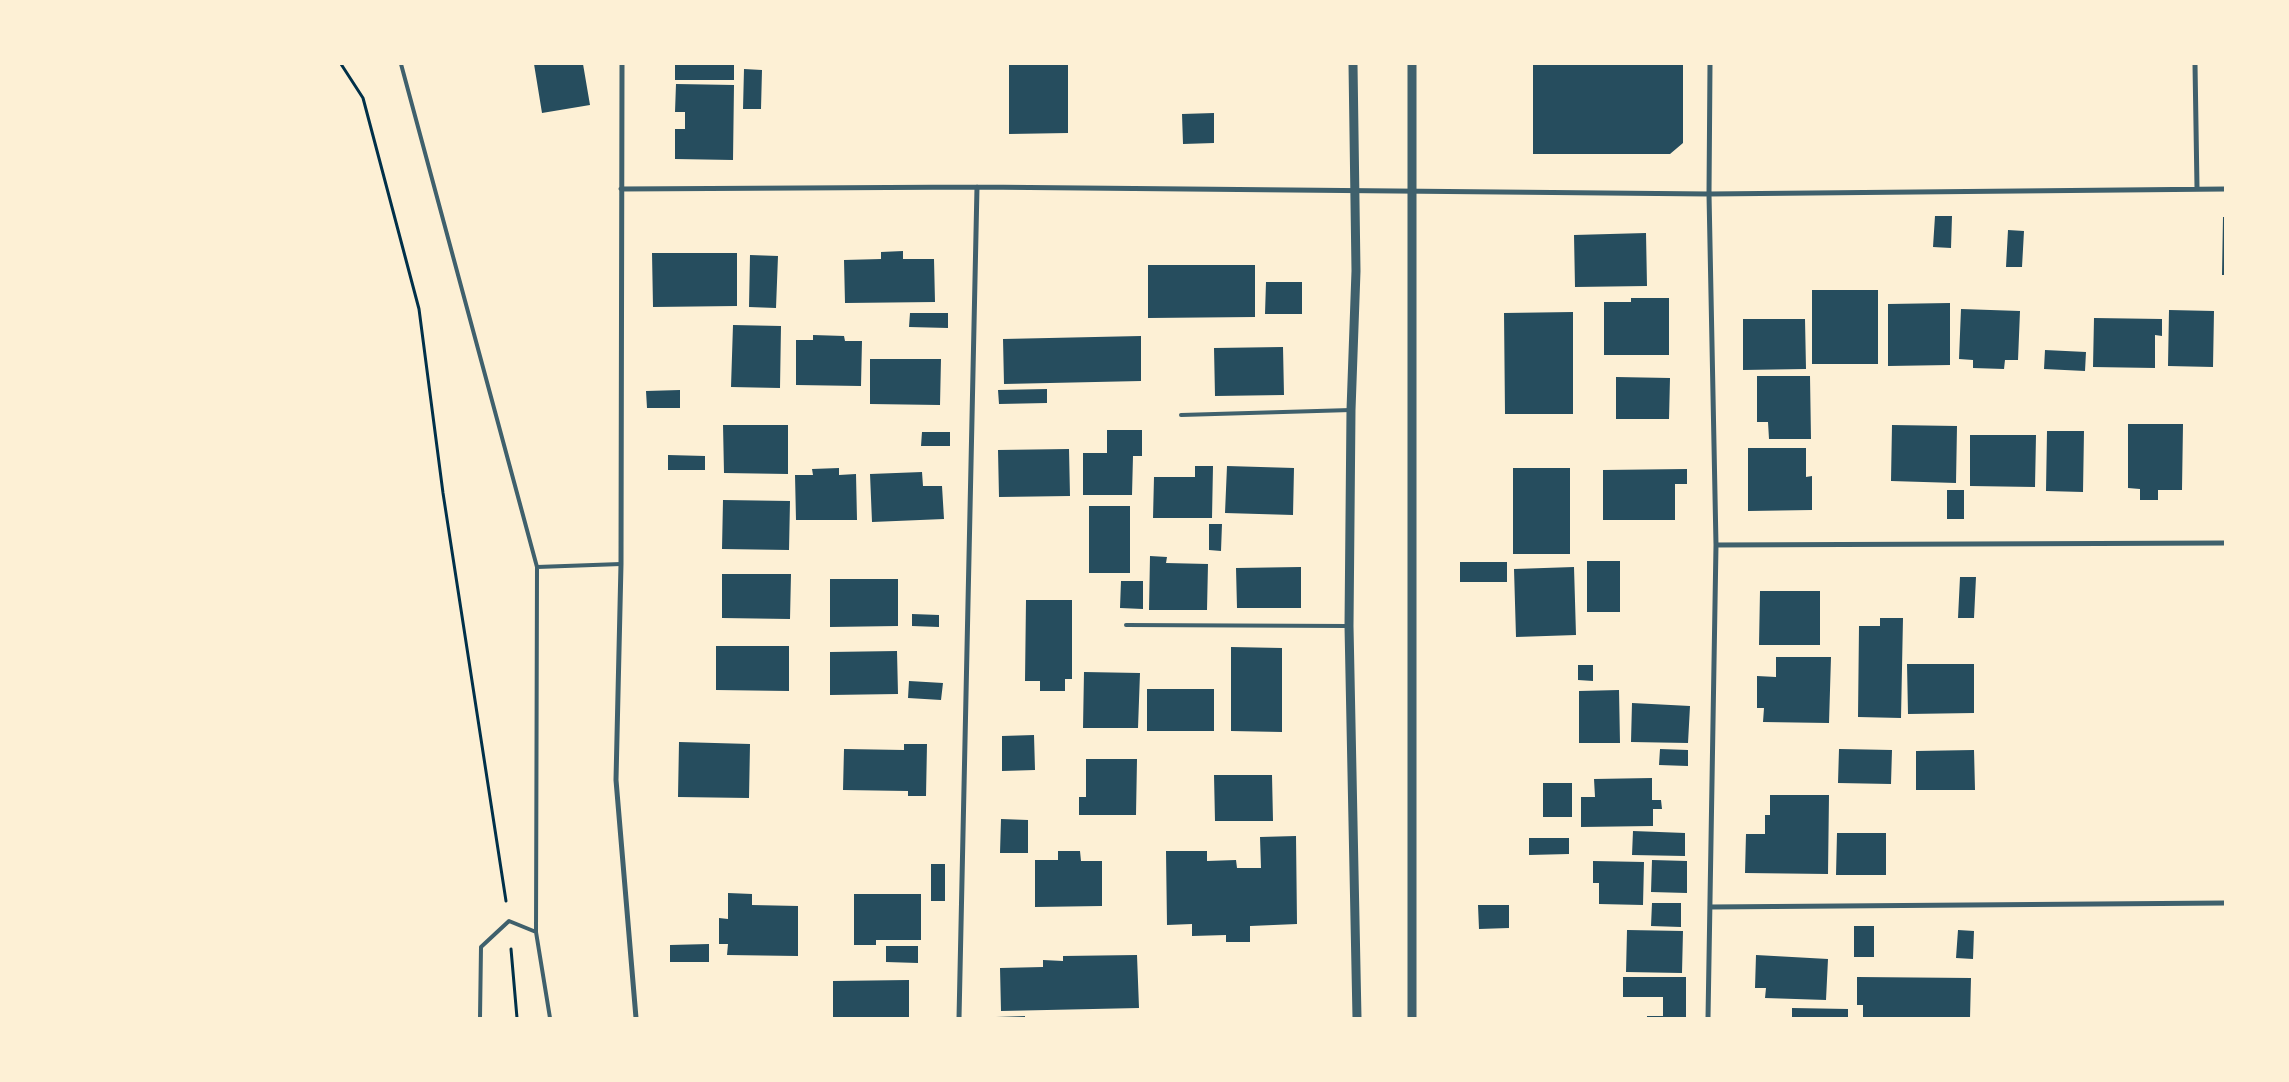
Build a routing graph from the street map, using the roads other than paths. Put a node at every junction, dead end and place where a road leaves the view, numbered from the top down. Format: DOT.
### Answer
graph roads {
  1 [pos="401,64"];
  2 [pos="622,64"];
  3 [pos="1353,64"];
  4 [pos="1412,64"];
  5 [pos="1710,64"];
  6 [pos="2195,64"];
  7 [pos="977,187"];
  8 [pos="2197,188"];
  9 [pos="621,189"];
  10 [pos="2225,189"];
  11 [pos="1355,190"];
  12 [pos="1412,190"];
  13 [pos="1709,194"];
  14 [pos="1350,410"];
  15 [pos="1181,415"];
  16 [pos="2225,543"];
  17 [pos="1716,545"];
  18 [pos="621,564"];
  19 [pos="537,567"];
  20 [pos="1126,625"];
  21 [pos="1349,626"];
  22 [pos="2225,903"];
  23 [pos="1710,906"];
  24 [pos="536,932"];
  25 [pos="480,1018"];
  26 [pos="550,1018"];
  27 [pos="636,1018"];
  28 [pos="959,1018"];
  29 [pos="1357,1018"];
  30 [pos="1412,1018"];
  31 [pos="1708,1018"];
  1 -- 19 [label="lane"];
  2 -- 9 [label="street"];
  3 -- 11 [label="street"];
  4 -- 12 [label="street"];
  5 -- 13 [label="street"];
  6 -- 8 [label="street"];
  7 -- 9 [label="street"];
  7 -- 11 [label="street"];
  7 -- 28 [label="street"];
  8 -- 10 [label="street"];
  8 -- 13 [label="street"];
  9 -- 18 [label="street"];
  11 -- 12 [label="street"];
  11 -- 14 [label="street"];
  12 -- 13 [label="street"];
  12 -- 30 [label="street"];
  13 -- 17 [label="street"];
  14 -- 15 [label="lane"];
  14 -- 21 [label="street"];
  16 -- 17 [label="street"];
  17 -- 23 [label="street"];
  18 -- 19 [label="lane"];
  18 -- 27 [label="street"];
  19 -- 24 [label="lane"];
  20 -- 21 [label="lane"];
  21 -- 29 [label="street"];
  22 -- 23 [label="street"];
  23 -- 31 [label="street"];
  24 -- 25 [label="lane"];
  24 -- 26 [label="lane"];
}
